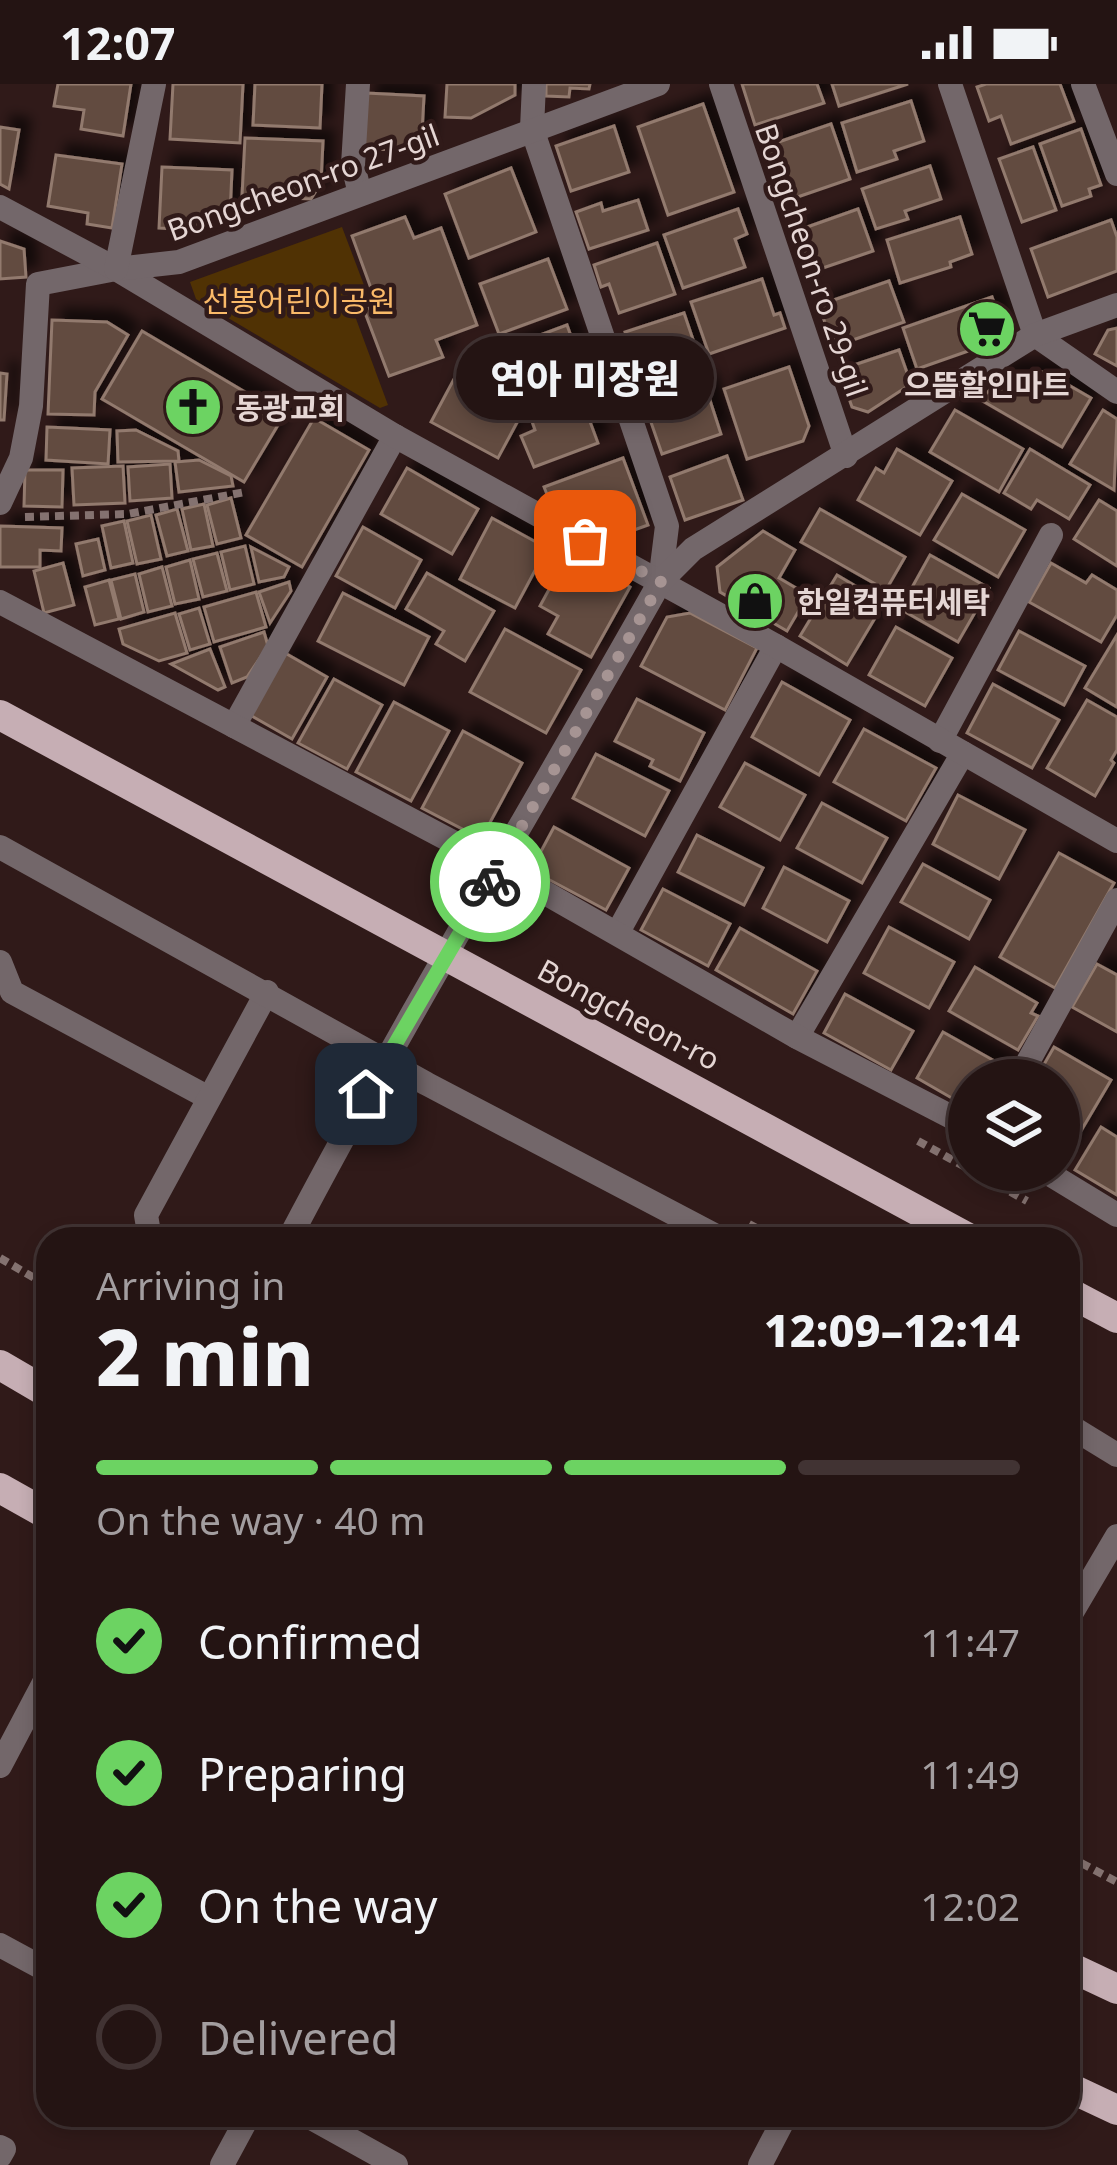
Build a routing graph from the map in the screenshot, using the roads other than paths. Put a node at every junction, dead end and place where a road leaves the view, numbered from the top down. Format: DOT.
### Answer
graph roads {
  1 [pos="154,84"];
  2 [pos="358,84"];
  3 [pos="534,84"];
  4 [pos="658,84"];
  5 [pos="721,84"];
  6 [pos="950,84"];
  7 [pos="1083,84"];
  8 [pos="532,129"];
  9 [pos="1117,174"];
  10 [pos="360,194"];
  11 [pos="0,207"];
  12 [pos="116,269"];
  13 [pos="1117,305"];
  14 [pos="1035,335"];
  15 [pos="1117,392"];
  16 [pos="395,436"];
  17 [pos="846,455"];
  18 [pos="7,509"];
  19 [pos="1052,535"];
  20 [pos="661,582"];
  21 [pos="0,602"];
  22 [pos="776,646"];
  23 [pos="0,715"];
  24 [pos="234,726"];
  25 [pos="952,747"];
  26 [pos="1117,841"];
  27 [pos="3,854"];
  28 [pos="500,867"];
  29 [pos="1117,900"];
  30 [pos="618,932"];
  31 [pos="446,956"];
  32 [pos="0,962"];
  33 [pos="267,992"];
  34 [pos="797,1037"];
  35 [pos="385,1057"];
  36 [pos="1030,1059"];
  37 [pos="209,1098"];
  38 [pos="948,1115"];
  39 [pos="1078,1191"];
  40 [pos="1117,1215"];
  41 [pos="148,1227"];
  42 [pos="296,1227"];
  43 [pos="699,1227"];
  44 [pos="948,1227"];
  45 [pos="1080,1298"];
  46 [pos="1117,1318"];
  47 [pos="0,1365"];
  48 [pos="36,1386"];
  49 [pos="1080,1432"];
  50 [pos="1117,1455"];
  51 [pos="0,1488"];
  52 [pos="36,1507"];
  53 [pos="1117,1536"];
  54 [pos="1080,1599"];
  55 [pos="36,1698"];
  56 [pos="0,1766"];
  57 [pos="0,1945"];
  58 [pos="36,1964"];
  59 [pos="1080,1972"];
  60 [pos="1117,1989"];
  61 [pos="1080,2093"];
  62 [pos="1117,2110"];
  63 [pos="242,2127"];
  64 [pos="328,2127"];
  65 [pos="780,2127"];
  66 [pos="221,2165"];
  67 [pos="396,2165"];
  68 [pos="760,2165"];
  1 -- 12 [label="street"];
  2 -- 10 [label="street"];
  3 -- 8 [label="street"];
  4 -- 8 [label="street, Bongcheon-ro 27-gil"];
  5 -- 17 [label="street, Bongcheon-ro 29-gil"];
  6 -- 14 [label="street"];
  7 -- 9 [label="street"];
  8 -- 10 [label="street, Bongcheon-ro 27-gil"];
  8 -- 20 [label="street"];
  10 -- 12 [label="street, Bongcheon-ro 27-gil"];
  11 -- 12 [label="street"];
  12 -- 16 [label="street"];
  12 -- 18 [label="street, Bongcheon-ro 27-gil"];
  13 -- 14 [label="street, Bongcheon-ro 29-gil"];
  14 -- 15 [label="street"];
  14 -- 17 [label="street, Bongcheon-ro 29-gil"];
  16 -- 20 [label="street"];
  16 -- 24 [label="street"];
  17 -- 20 [label="street, Bongcheon-ro 29-gil"];
  19 -- 25 [label="street"];
  20 -- 22 [label="street"];
  20 -- 28 [label="street, Bongcheon-ro 29-gil"];
  21 -- 24 [label="street, Bongcheon-ro"];
  22 -- 25 [label="street"];
  22 -- 30 [label="street"];
  23 -- 31 [label="main road, Bongcheon-ro"];
  24 -- 28 [label="street, Bongcheon-ro"];
  25 -- 26 [label="street"];
  25 -- 34 [label="street"];
  27 -- 33 [label="street"];
  28 -- 30 [label="street, Bongcheon-ro"];
  28 -- 31 [label="street, Bongcheon-ro 29-gil"];
  29 -- 36 [label="street"];
  30 -- 34 [label="street, Bongcheon-ro"];
  31 -- 35 [label="street, Bongcheon-ro 29-gil"];
  31 -- 44 [label="main road, Bongcheon-ro"];
  32 -- 37 [label="street"];
  33 -- 35 [label="street"];
  33 -- 37 [label="street"];
  34 -- 38 [label="street, Bongcheon-ro"];
  35 -- 42 [label="street, Bongcheon-ro 29-gil"];
  35 -- 43 [label="street"];
  37 -- 41 [label="street"];
  39 -- 40 [label="street"];
  45 -- 46 [label="main road"];
  47 -- 48 [label="main road"];
  49 -- 50 [label="street"];
  51 -- 52 [label="main road"];
  53 -- 54 [label="street"];
  55 -- 56 [label="street"];
  57 -- 58 [label="street"];
  59 -- 60 [label="main road"];
  61 -- 62 [label="main road"];
  63 -- 66 [label="street"];
  64 -- 67 [label="street"];
  65 -- 68 [label="street"];
}
